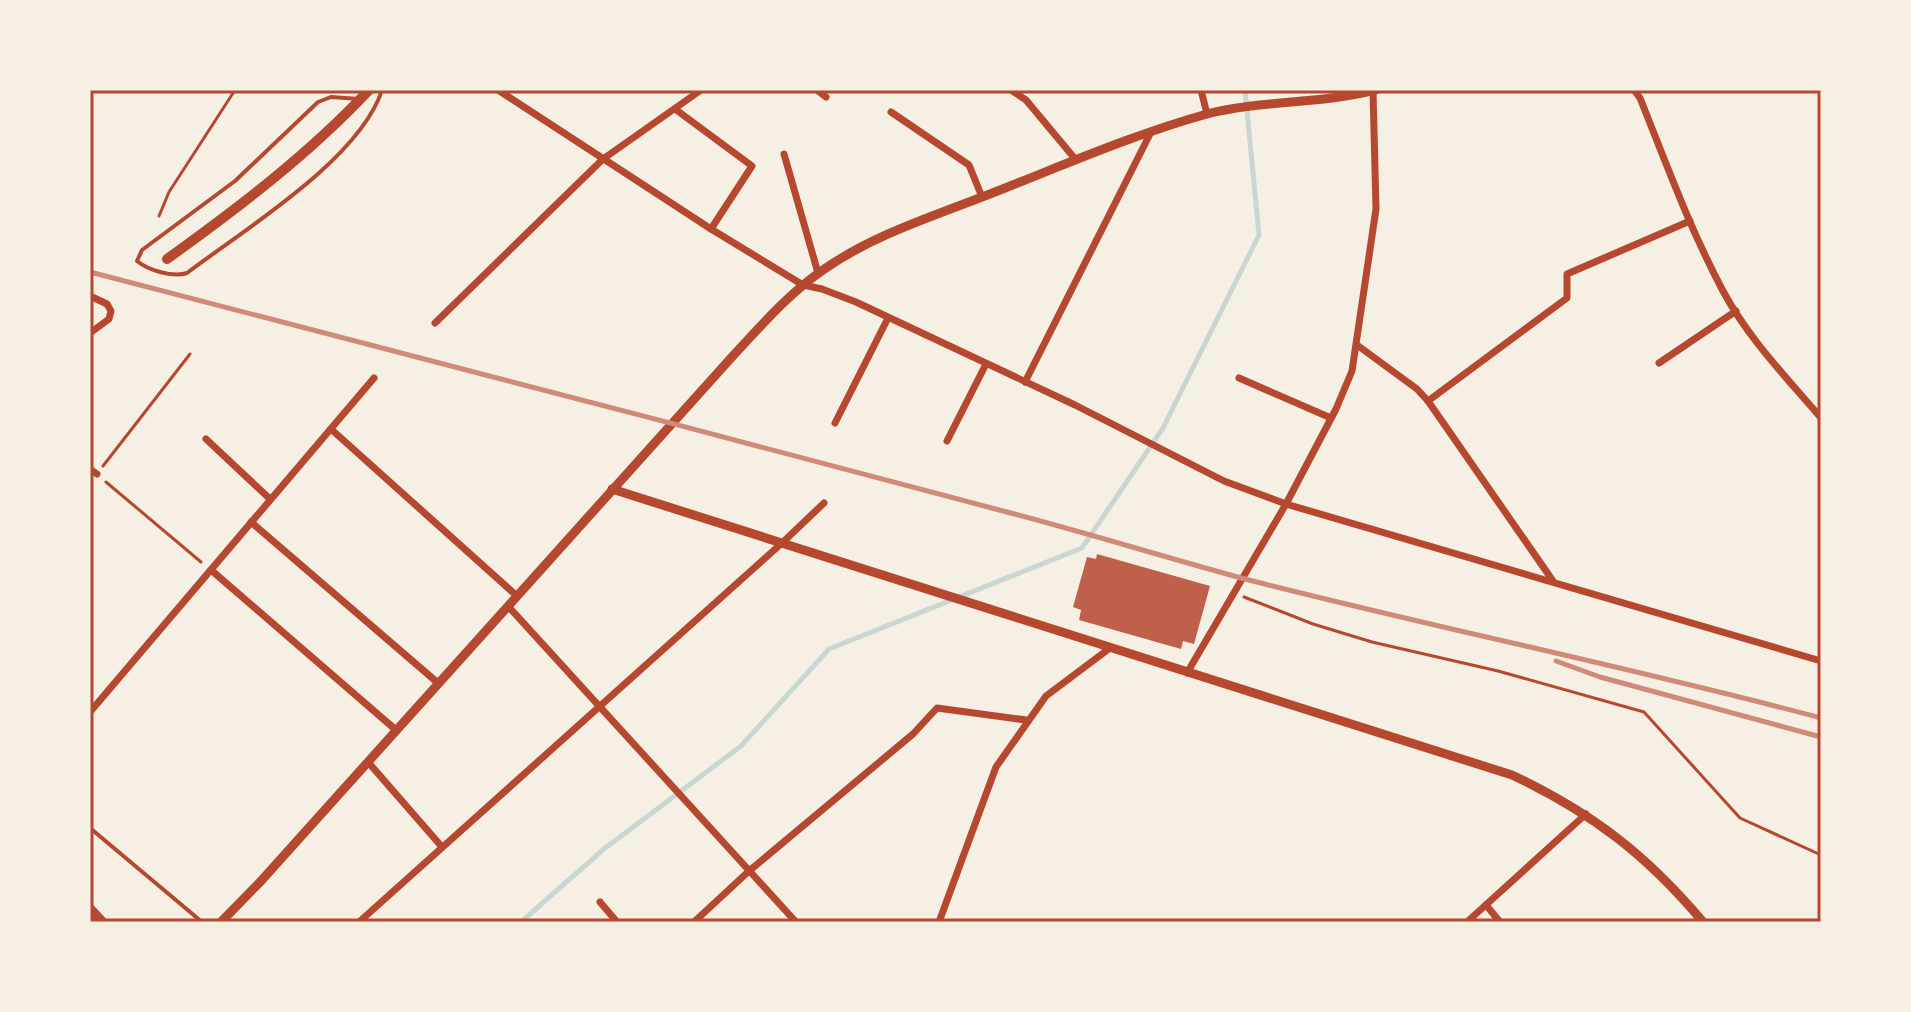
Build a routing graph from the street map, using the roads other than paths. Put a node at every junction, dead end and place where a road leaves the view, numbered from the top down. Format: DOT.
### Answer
graph roads {
  1 [pos="369,90"];
  2 [pos="382,90"];
  3 [pos="498,90"];
  4 [pos="701,90"];
  5 [pos="817,90"];
  6 [pos="1011,90"];
  7 [pos="1201,90"];
  8 [pos="1374,90"];
  9 [pos="1634,90"];
  10 [pos="826,97"];
  11 [pos="360,99"];
  12 [pos="675,109"];
  13 [pos="891,112"];
  14 [pos="1207,114"];
  15 [pos="1150,134"];
  16 [pos="784,154"];
  17 [pos="603,159"];
  18 [pos="1076,160"];
  19 [pos="982,197"];
  20 [pos="1690,221"];
  21 [pos="711,229"];
  22 [pos="167,259"];
  23 [pos="818,273"];
  24 [pos="803,285"];
  25 [pos="90,296"];
  26 [pos="1736,311"];
  27 [pos="888,318"];
  28 [pos="435,323"];
  29 [pos="90,333"];
  30 [pos="1357,345"];
  31 [pos="1659,363"];
  32 [pos="986,364"];
  33 [pos="374,378"];
  34 [pos="1239,378"];
  35 [pos="1025,382"];
  36 [pos="1428,401"];
  37 [pos="1331,418"];
  38 [pos="1821,418"];
  39 [pos="835,423"];
  40 [pos="332,430"];
  41 [pos="206,439"];
  42 [pos="947,441"];
  43 [pos="612,489"];
  44 [pos="270,499"];
  45 [pos="824,503"];
  46 [pos="1286,504"];
  47 [pos="251,522"];
  48 [pos="782,543"];
  49 [pos="211,570"];
  50 [pos="1553,581"];
  51 [pos="517,596"];
  52 [pos="508,606"];
  53 [pos="1110,648"];
  54 [pos="1821,661"];
  55 [pos="1187,673"];
  56 [pos="438,683"];
  57 [pos="598,705"];
  58 [pos="90,712"];
  59 [pos="1026,720"];
  60 [pos="396,730"];
  61 [pos="368,762"];
  62 [pos="1586,814"];
  63 [pos="90,828"];
  64 [pos="442,847"];
  65 [pos="749,871"];
  66 [pos="600,902"];
  67 [pos="1486,905"];
  68 [pos="90,908"];
  69 [pos="103,922"];
  70 [pos="202,922"];
  71 [pos="221,922"];
  72 [pos="359,922"];
  73 [pos="617,922"];
  74 [pos="694,922"];
  75 [pos="796,922"];
  76 [pos="939,922"];
  77 [pos="1467,922"];
  78 [pos="1500,922"];
  79 [pos="1703,922"];
  1 -- 11 [label="main road"];
  2 -- 11 [label="lane"];
  3 -- 17 [label="street"];
  4 -- 12 [label="street"];
  5 -- 10 [label="street"];
  6 -- 18 [label="street"];
  7 -- 14 [label="street"];
  8 -- 14 [label="street"];
  8 -- 30 [label="street"];
  9 -- 20 [label="street"];
  11 -- 22 [label="main road"];
  12 -- 17 [label="street"];
  12 -- 21 [label="street"];
  13 -- 19 [label="street"];
  14 -- 15 [label="street"];
  15 -- 18 [label="street"];
  15 -- 35 [label="street"];
  16 -- 23 [label="street"];
  17 -- 21 [label="street"];
  17 -- 28 [label="street"];
  18 -- 19 [label="street"];
  19 -- 23 [label="street"];
  20 -- 26 [label="street"];
  20 -- 36 [label="street"];
  21 -- 24 [label="street"];
  23 -- 24 [label="street"];
  24 -- 27 [label="street"];
  24 -- 43 [label="street"];
  25 -- 29 [label="street"];
  26 -- 31 [label="street"];
  26 -- 38 [label="street"];
  27 -- 32 [label="street"];
  27 -- 39 [label="street"];
  30 -- 36 [label="street"];
  30 -- 37 [label="street"];
  32 -- 35 [label="street"];
  32 -- 42 [label="street"];
  33 -- 40 [label="street"];
  34 -- 37 [label="street"];
  35 -- 46 [label="street"];
  36 -- 50 [label="street"];
  37 -- 46 [label="street"];
  40 -- 44 [label="street"];
  40 -- 51 [label="street"];
  41 -- 44 [label="street"];
  43 -- 48 [label="street"];
  43 -- 51 [label="street"];
  44 -- 47 [label="street"];
  45 -- 48 [label="street"];
  46 -- 50 [label="street"];
  46 -- 55 [label="street"];
  47 -- 49 [label="street"];
  47 -- 56 [label="street"];
  48 -- 53 [label="street"];
  48 -- 57 [label="street"];
  49 -- 58 [label="street"];
  49 -- 60 [label="street"];
  50 -- 54 [label="street"];
  51 -- 52 [label="street"];
  52 -- 56 [label="street"];
  52 -- 57 [label="street"];
  53 -- 55 [label="street"];
  53 -- 59 [label="street"];
  55 -- 62 [label="street"];
  56 -- 60 [label="street"];
  57 -- 64 [label="street"];
  57 -- 65 [label="street"];
  59 -- 65 [label="street"];
  59 -- 76 [label="street"];
  60 -- 61 [label="street"];
  61 -- 64 [label="street"];
  61 -- 71 [label="street"];
  62 -- 67 [label="street"];
  62 -- 79 [label="street"];
  63 -- 70 [label="lane"];
  64 -- 72 [label="street"];
  65 -- 74 [label="street"];
  65 -- 75 [label="street"];
  66 -- 73 [label="street"];
  67 -- 77 [label="street"];
  67 -- 78 [label="street"];
  68 -- 69 [label="street"];
}
